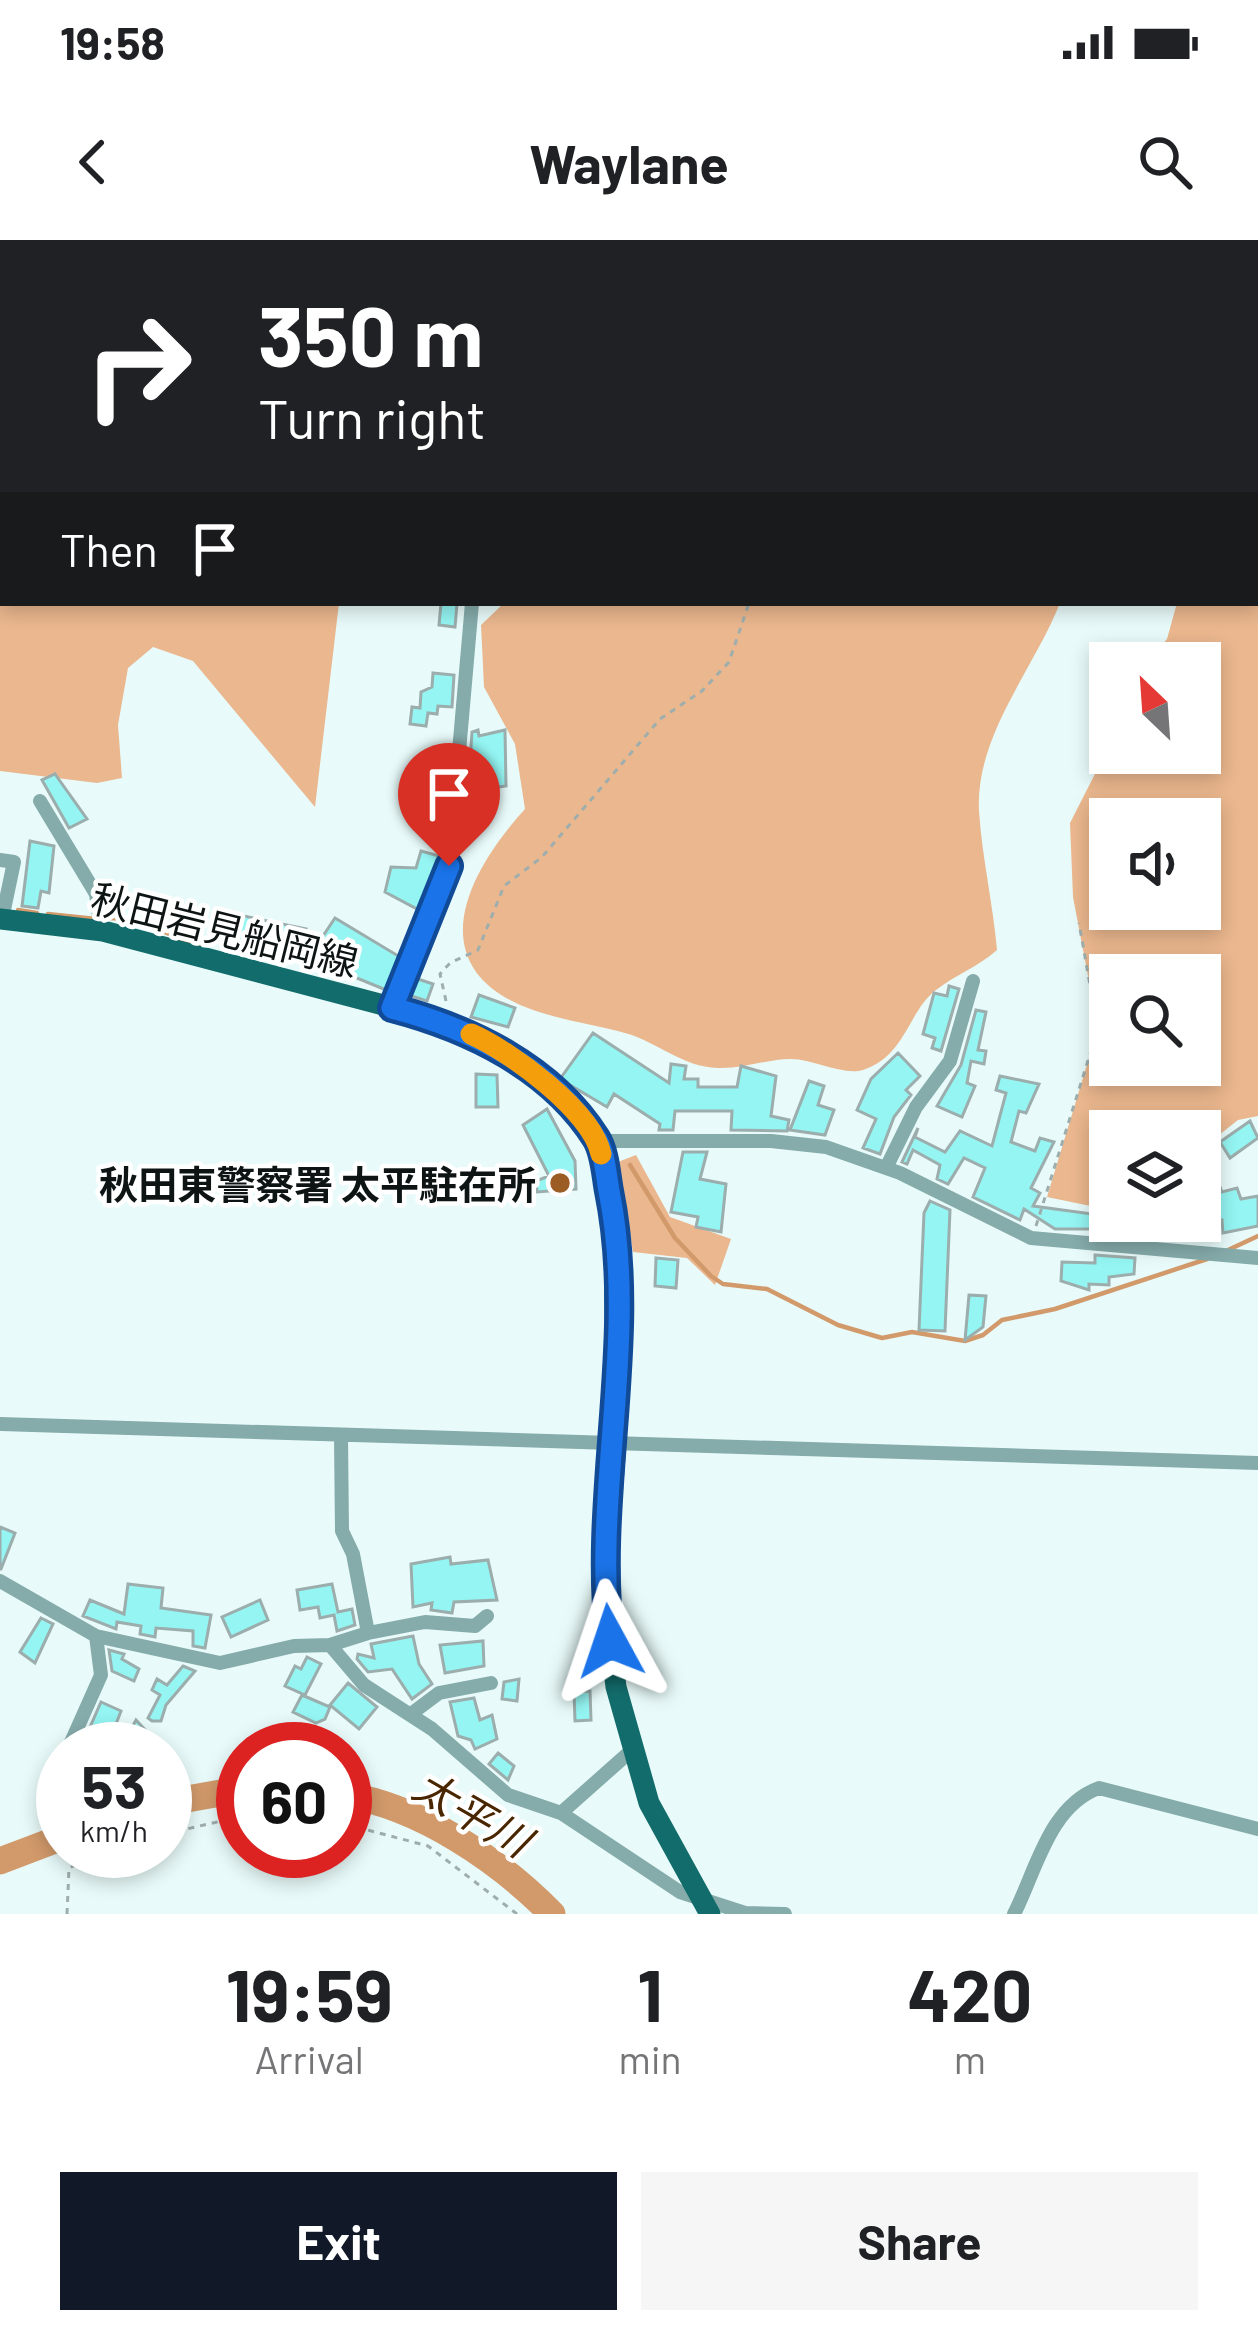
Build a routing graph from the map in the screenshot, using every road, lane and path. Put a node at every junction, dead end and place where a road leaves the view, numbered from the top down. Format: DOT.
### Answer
graph roads {
  1 [pos="472,606"];
  2 [pos="748,606"];
  3 [pos="40,801"];
  4 [pos="0,860"];
  5 [pos="1,919"];
  6 [pos="1079,923"];
  7 [pos="101,931"];
  8 [pos="973,981"];
  9 [pos="392,1008"];
  10 [pos="452,1026"];
  11 [pos="598,1142"];
  12 [pos="886,1168"];
  13 [pos="1031,1238"];
  14 [pos="1258,1258"];
  15 [pos="0,1424"];
  16 [pos="340,1436"];
  17 [pos="616,1442"];
  18 [pos="1258,1463"];
  19 [pos="0,1581"];
  20 [pos="487,1616"];
  21 [pos="368,1633"];
  22 [pos="96,1636"];
  23 [pos="330,1645"];
  24 [pos="491,1683"];
  25 [pos="411,1714"];
  26 [pos="80,1722"];
  27 [pos="632,1750"];
  28 [pos="561,1813"];
  29 [pos="1258,1829"];
  30 [pos="372,1831"];
  31 [pos="69,1878"];
  32 [pos="705,1906"];
  33 [pos="67,1914"];
  34 [pos="517,1914"];
  35 [pos="784,1914"];
  36 [pos="1014,1914"];
  1 -- 9 [label="street"];
  2 -- 10 [label="path"];
  3 -- 7 [label="street"];
  4 -- 5 [label="street"];
  5 -- 7 [label="main road, 秋田岩見船岡線"];
  6 -- 13 [label="path"];
  7 -- 9 [label="main road, 秋田岩見船岡線"];
  8 -- 12 [label="street"];
  9 -- 10 [label="main road, 秋田岩見船岡線"];
  10 -- 11 [label="main road, 秋田岩見船岡線"];
  11 -- 12 [label="street"];
  11 -- 17 [label="main road, 秋田岩見船岡線"];
  12 -- 13 [label="street"];
  13 -- 14 [label="street"];
  15 -- 16 [label="street"];
  16 -- 17 [label="street"];
  16 -- 21 [label="street"];
  17 -- 18 [label="street"];
  17 -- 27 [label="main road, 秋田岩見船岡線"];
  19 -- 22 [label="street"];
  20 -- 21 [label="street"];
  21 -- 23 [label="street"];
  22 -- 23 [label="street"];
  22 -- 26 [label="street"];
  23 -- 25 [label="street"];
  24 -- 25 [label="street"];
  25 -- 28 [label="street"];
  27 -- 28 [label="street"];
  27 -- 32 [label="main road, 秋田岩見船岡線"];
  28 -- 32 [label="street"];
  29 -- 36 [label="street"];
  30 -- 34 [label="path"];
  31 -- 33 [label="path"];
  32 -- 35 [label="street"];
}
